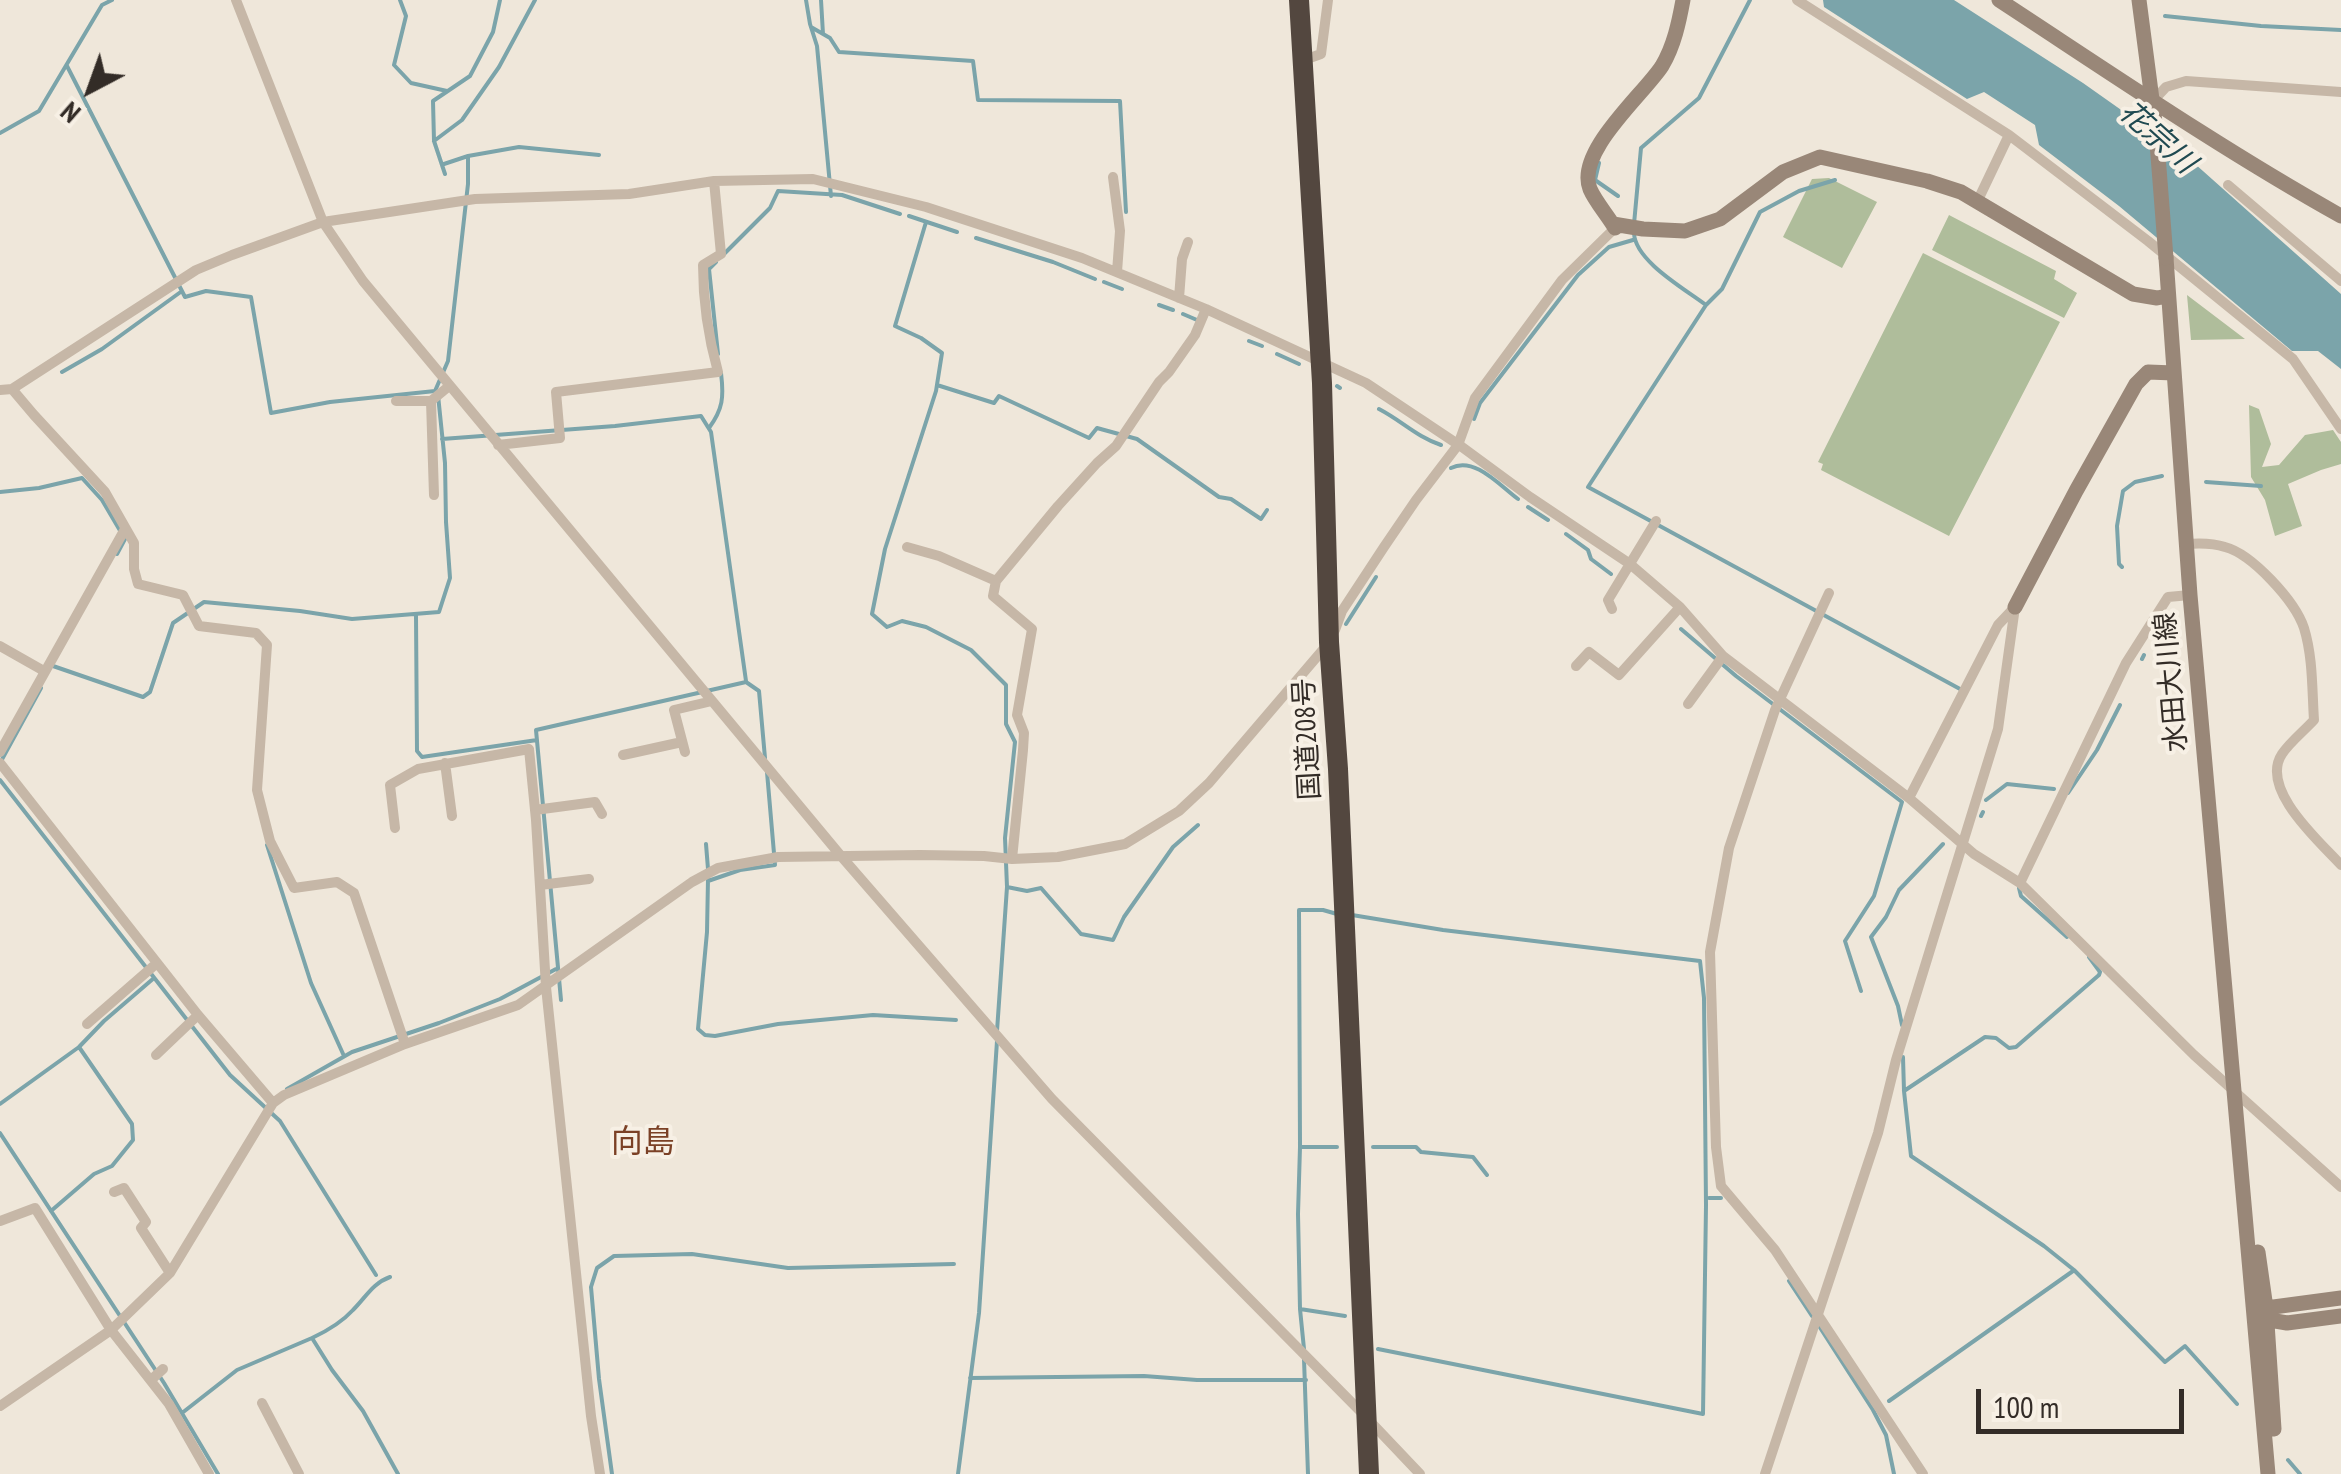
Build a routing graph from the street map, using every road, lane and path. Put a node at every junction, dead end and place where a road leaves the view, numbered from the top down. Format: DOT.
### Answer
graph roads {
  1 [pos="236,0"];
  2 [pos="1299,0"];
  3 [pos="1328,0"];
  4 [pos="1684,0"];
  5 [pos="1797,0"];
  6 [pos="1999,0"];
  7 [pos="2139,0"];
  8 [pos="1303,60"];
  9 [pos="2341,92"];
  10 [pos="2152,102"];
  11 [pos="2009,136"];
  12 [pos="1113,177"];
  13 [pos="714,181"];
  14 [pos="2228,186"];
  15 [pos="1978,200"];
  16 [pos="2341,216"];
  17 [pos="323,222"];
  18 [pos="1614,226"];
  19 [pos="1188,242"];
  20 [pos="1117,272"];
  21 [pos="2341,281"];
  22 [pos="2167,296"];
  23 [pos="1179,298"];
  24 [pos="1206,310"];
  25 [pos="1321,363"];
  26 [pos="2174,373"];
  27 [pos="6,389"];
  28 [pos="439,389"];
  29 [pos="396,401"];
  30 [pos="2341,428"];
  31 [pos="498,445"];
  32 [pos="1458,445"];
  33 [pos="434,495"];
  34 [pos="1654,524"];
  35 [pos="122,532"];
  36 [pos="2186,544"];
  37 [pos="907,547"];
  38 [pos="1630,564"];
  39 [pos="996,581"];
  40 [pos="1829,593"];
  41 [pos="2190,595"];
  42 [pos="1680,607"];
  43 [pos="2015,607"];
  44 [pos="1612,609"];
  45 [pos="1329,642"];
  46 [pos="0,646"];
  47 [pos="1723,656"];
  48 [pos="1576,666"];
  49 [pos="44,671"];
  50 [pos="706,694"];
  51 [pos="1688,704"];
  52 [pos="1778,705"];
  53 [pos="0,752"];
  54 [pos="623,755"];
  55 [pos="445,763"];
  56 [pos="1,765"];
  57 [pos="1910,798"];
  58 [pos="541,810"];
  59 [pos="602,814"];
  60 [pos="452,816"];
  61 [pos="395,828"];
  62 [pos="1962,845"];
  63 [pos="841,856"];
  64 [pos="1006,859"];
  65 [pos="2341,865"];
  66 [pos="589,879"];
  67 [pos="2020,883"];
  68 [pos="540,886"];
  69 [pos="157,963"];
  70 [pos="551,978"];
  71 [pos="198,1015"];
  72 [pos="87,1024"];
  73 [pos="403,1038"];
  74 [pos="156,1054"];
  75 [pos="2233,1094"];
  76 [pos="269,1104"];
  77 [pos="2341,1187"];
  78 [pos="114,1192"];
  79 [pos="0,1220"];
  80 [pos="170,1274"];
  81 [pos="2341,1298"];
  82 [pos="1818,1314"];
  83 [pos="2262,1315"];
  84 [pos="2341,1316"];
  85 [pos="117,1324"];
  86 [pos="163,1370"];
  87 [pos="152,1380"];
  88 [pos="262,1402"];
  89 [pos="0,1406"];
  90 [pos="591,1416"];
  91 [pos="1365,1416"];
  92 [pos="578,1420"];
  93 [pos="209,1474"];
  94 [pos="298,1474"];
  95 [pos="600,1474"];
  96 [pos="1369,1474"];
  97 [pos="1420,1474"];
  98 [pos="1765,1474"];
  99 [pos="1923,1474"];
  100 [pos="2268,1474"];
  101 [pos="2276,1474"];
  1 -- 17 [label="street"];
  2 -- 8 [label="highway, 国道208号"];
  3 -- 8 [label="street"];
  4 -- 18 [label="main road"];
  5 -- 11 [label="street"];
  6 -- 10 [label="main road"];
  7 -- 10 [label="main road"];
  8 -- 25 [label="highway, 国道208号"];
  9 -- 10 [label="street"];
  10 -- 16 [label="main road"];
  10 -- 22 [label="main road, 水田大川線, bridge"];
  11 -- 15 [label="street"];
  11 -- 30 [label="street"];
  12 -- 20 [label="street"];
  13 -- 17 [label="street"];
  13 -- 20 [label="street"];
  13 -- 31 [label="street"];
  14 -- 21 [label="street"];
  15 -- 18 [label="main road"];
  15 -- 22 [label="main road"];
  17 -- 27 [label="street"];
  17 -- 28 [label="street"];
  18 -- 32 [label="street"];
  19 -- 23 [label="street"];
  20 -- 23 [label="street"];
  22 -- 26 [label="main road, 水田大川線"];
  23 -- 24 [label="street"];
  24 -- 25 [label="street"];
  24 -- 39 [label="street"];
  25 -- 32 [label="street"];
  25 -- 45 [label="highway, 国道208号"];
  26 -- 36 [label="main road, 水田大川線"];
  26 -- 43 [label="main road"];
  27 -- 35 [label="street"];
  28 -- 29 [label="street"];
  28 -- 31 [label="street"];
  28 -- 33 [label="street"];
  31 -- 50 [label="street"];
  32 -- 38 [label="street"];
  32 -- 45 [label="street"];
  34 -- 38 [label="street"];
  35 -- 49 [label="street"];
  35 -- 73 [label="street"];
  36 -- 41 [label="main road, 水田大川線"];
  36 -- 65 [label="street"];
  37 -- 39 [label="street"];
  38 -- 42 [label="street"];
  38 -- 44 [label="street"];
  39 -- 64 [label="street"];
  40 -- 52 [label="street"];
  41 -- 67 [label="street"];
  41 -- 75 [label="main road, 水田大川線"];
  42 -- 47 [label="street"];
  42 -- 48 [label="street"];
  43 -- 57 [label="street"];
  43 -- 62 [label="street"];
  45 -- 64 [label="street"];
  45 -- 91 [label="highway, 国道208号"];
  46 -- 49 [label="street"];
  47 -- 51 [label="street"];
  47 -- 52 [label="street"];
  49 -- 53 [label="street"];
  50 -- 54 [label="street"];
  50 -- 63 [label="street"];
  52 -- 57 [label="street"];
  52 -- 82 [label="street"];
  55 -- 58 [label="street"];
  55 -- 60 [label="street"];
  55 -- 61 [label="street"];
  56 -- 69 [label="street"];
  57 -- 62 [label="street"];
  58 -- 59 [label="street"];
  58 -- 68 [label="street"];
  62 -- 67 [label="street"];
  62 -- 82 [label="street"];
  63 -- 64 [label="street"];
  63 -- 70 [label="street"];
  63 -- 91 [label="street"];
  66 -- 68 [label="street"];
  67 -- 75 [label="street"];
  68 -- 70 [label="street"];
  69 -- 71 [label="street"];
  69 -- 72 [label="street"];
  70 -- 73 [label="street"];
  70 -- 90 [label="street"];
  71 -- 74 [label="street"];
  71 -- 76 [label="street"];
  73 -- 76 [label="street"];
  75 -- 77 [label="street"];
  75 -- 83 [label="main road, 水田大川線"];
  76 -- 80 [label="street"];
  78 -- 80 [label="street"];
  79 -- 85 [label="street"];
  80 -- 85 [label="street"];
  81 -- 83 [label="main road"];
  82 -- 98 [label="street"];
  82 -- 99 [label="street"];
  83 -- 84 [label="main road"];
  83 -- 100 [label="main road, 水田大川線"];
  83 -- 101 [label="main road, 水田大川線"];
  85 -- 87 [label="street"];
  85 -- 89 [label="street"];
  86 -- 87 [label="street"];
  87 -- 93 [label="street"];
  88 -- 94 [label="street"];
  90 -- 92 [label="street"];
  90 -- 95 [label="street"];
  91 -- 96 [label="highway, 国道208号"];
  91 -- 97 [label="street"];
}
